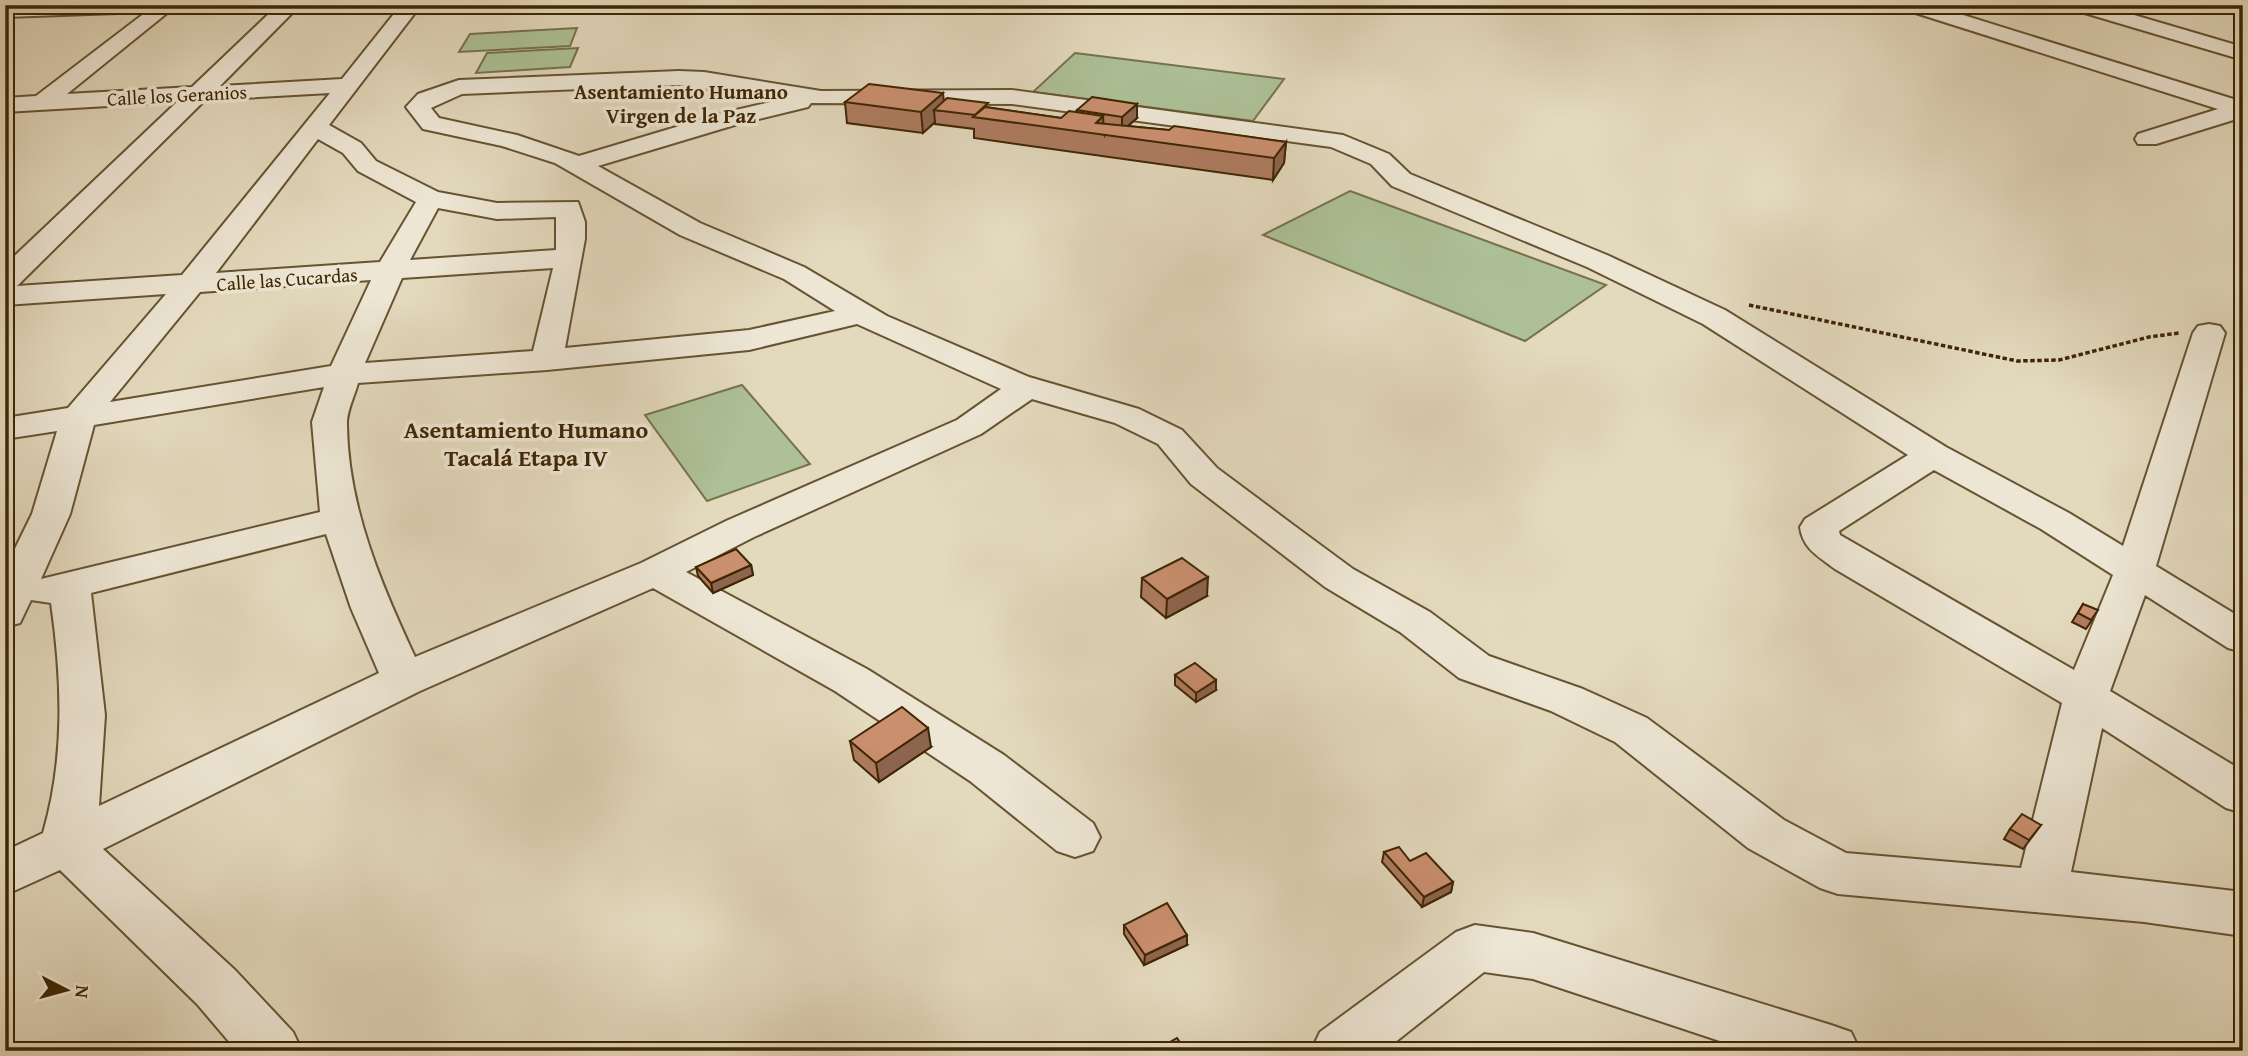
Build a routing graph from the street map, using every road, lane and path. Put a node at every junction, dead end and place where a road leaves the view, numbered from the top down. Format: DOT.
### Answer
graph roads {
  1 [pos="167,5"];
  2 [pos="290,5"];
  3 [pos="411,5"];
  4 [pos="1910,5"];
  5 [pos="2078,5"];
  6 [pos="5,11"];
  7 [pos="29,12"];
  8 [pos="5,28"];
  9 [pos="2243,54"];
  10 [pos="349,85"];
  11 [pos="198,94"];
  12 [pos="821,98"];
  13 [pos="42,103"];
  14 [pos="2243,109"];
  15 [pos="10,115"];
  16 [pos="314,127"];
  17 [pos="2147,139"];
  18 [pos="576,165"];
  19 [pos="431,198"];
  20 [pos="569,258"];
  21 [pos="389,272"];
  22 [pos="5,281"];
  23 [pos="187,285"];
  24 [pos="5,296"];
  25 [pos="1740,303"];
  26 [pos="862,314"];
  27 [pos="2209,333"];
  28 [pos="547,360"];
  29 [pos="345,374"];
  30 [pos="1027,387"];
  31 [pos="79,417"];
  32 [pos="5,429"];
  33 [pos="1933,455"];
  34 [pos="340,519"];
  35 [pos="2135,569"];
  36 [pos="655,572"];
  37 [pos="69,586"];
  38 [pos="8,603"];
  39 [pos="2243,638"];
  40 [pos="404,680"];
  41 [pos="2087,698"];
  42 [pos="2243,795"];
  43 [pos="1075,837"];
  44 [pos="65,844"];
  45 [pos="5,874"];
  46 [pos="2041,890"];
  47 [pos="2243,914"];
  48 [pos="273,1051"];
  49 [pos="1340,1051"];
  50 [pos="1831,1051"];
  1 -- 7 [label="street"];
  1 -- 13 [label="street"];
  2 -- 11 [label="street"];
  3 -- 10 [label="street"];
  4 -- 14 [label="street"];
  5 -- 9 [label="street"];
  6 -- 7 [label="street"];
  7 -- 8 [label="street"];
  10 -- 11 [label="street, Calle los Geranios"];
  10 -- 16 [label="street"];
  11 -- 13 [label="street, Calle los Geranios"];
  11 -- 22 [label="street"];
  12 -- 18 [label="street"];
  12 -- 18 [label="street"];
  12 -- 33 [label="street"];
  13 -- 15 [label="street, Calle los Geranios"];
  14 -- 17 [label="street"];
  16 -- 19 [label="street"];
  16 -- 23 [label="street"];
  18 -- 26 [label="street"];
  19 -- 20 [label="street"];
  19 -- 21 [label="street"];
  20 -- 21 [label="street, Calle las Cucardas"];
  20 -- 28 [label="street"];
  21 -- 23 [label="street, Calle las Cucardas"];
  21 -- 29 [label="street"];
  23 -- 24 [label="street, Calle las Cucardas"];
  23 -- 31 [label="street"];
  25 -- 27 [label="path"];
  26 -- 28 [label="street"];
  26 -- 30 [label="street"];
  27 -- 35 [label="street"];
  28 -- 29 [label="street"];
  29 -- 31 [label="street"];
  29 -- 34 [label="street"];
  30 -- 36 [label="street"];
  30 -- 46 [label="street"];
  31 -- 32 [label="street"];
  31 -- 38 [label="street"];
  33 -- 35 [label="street"];
  33 -- 41 [label="street"];
  34 -- 37 [label="street"];
  34 -- 40 [label="street"];
  35 -- 39 [label="street"];
  35 -- 41 [label="street"];
  36 -- 40 [label="street"];
  36 -- 43 [label="street"];
  37 -- 38 [label="street"];
  37 -- 44 [label="street"];
  40 -- 44 [label="street"];
  41 -- 42 [label="street"];
  41 -- 46 [label="street"];
  44 -- 45 [label="street"];
  44 -- 48 [label="street"];
  46 -- 47 [label="street"];
  49 -- 50 [label="street"];
}
